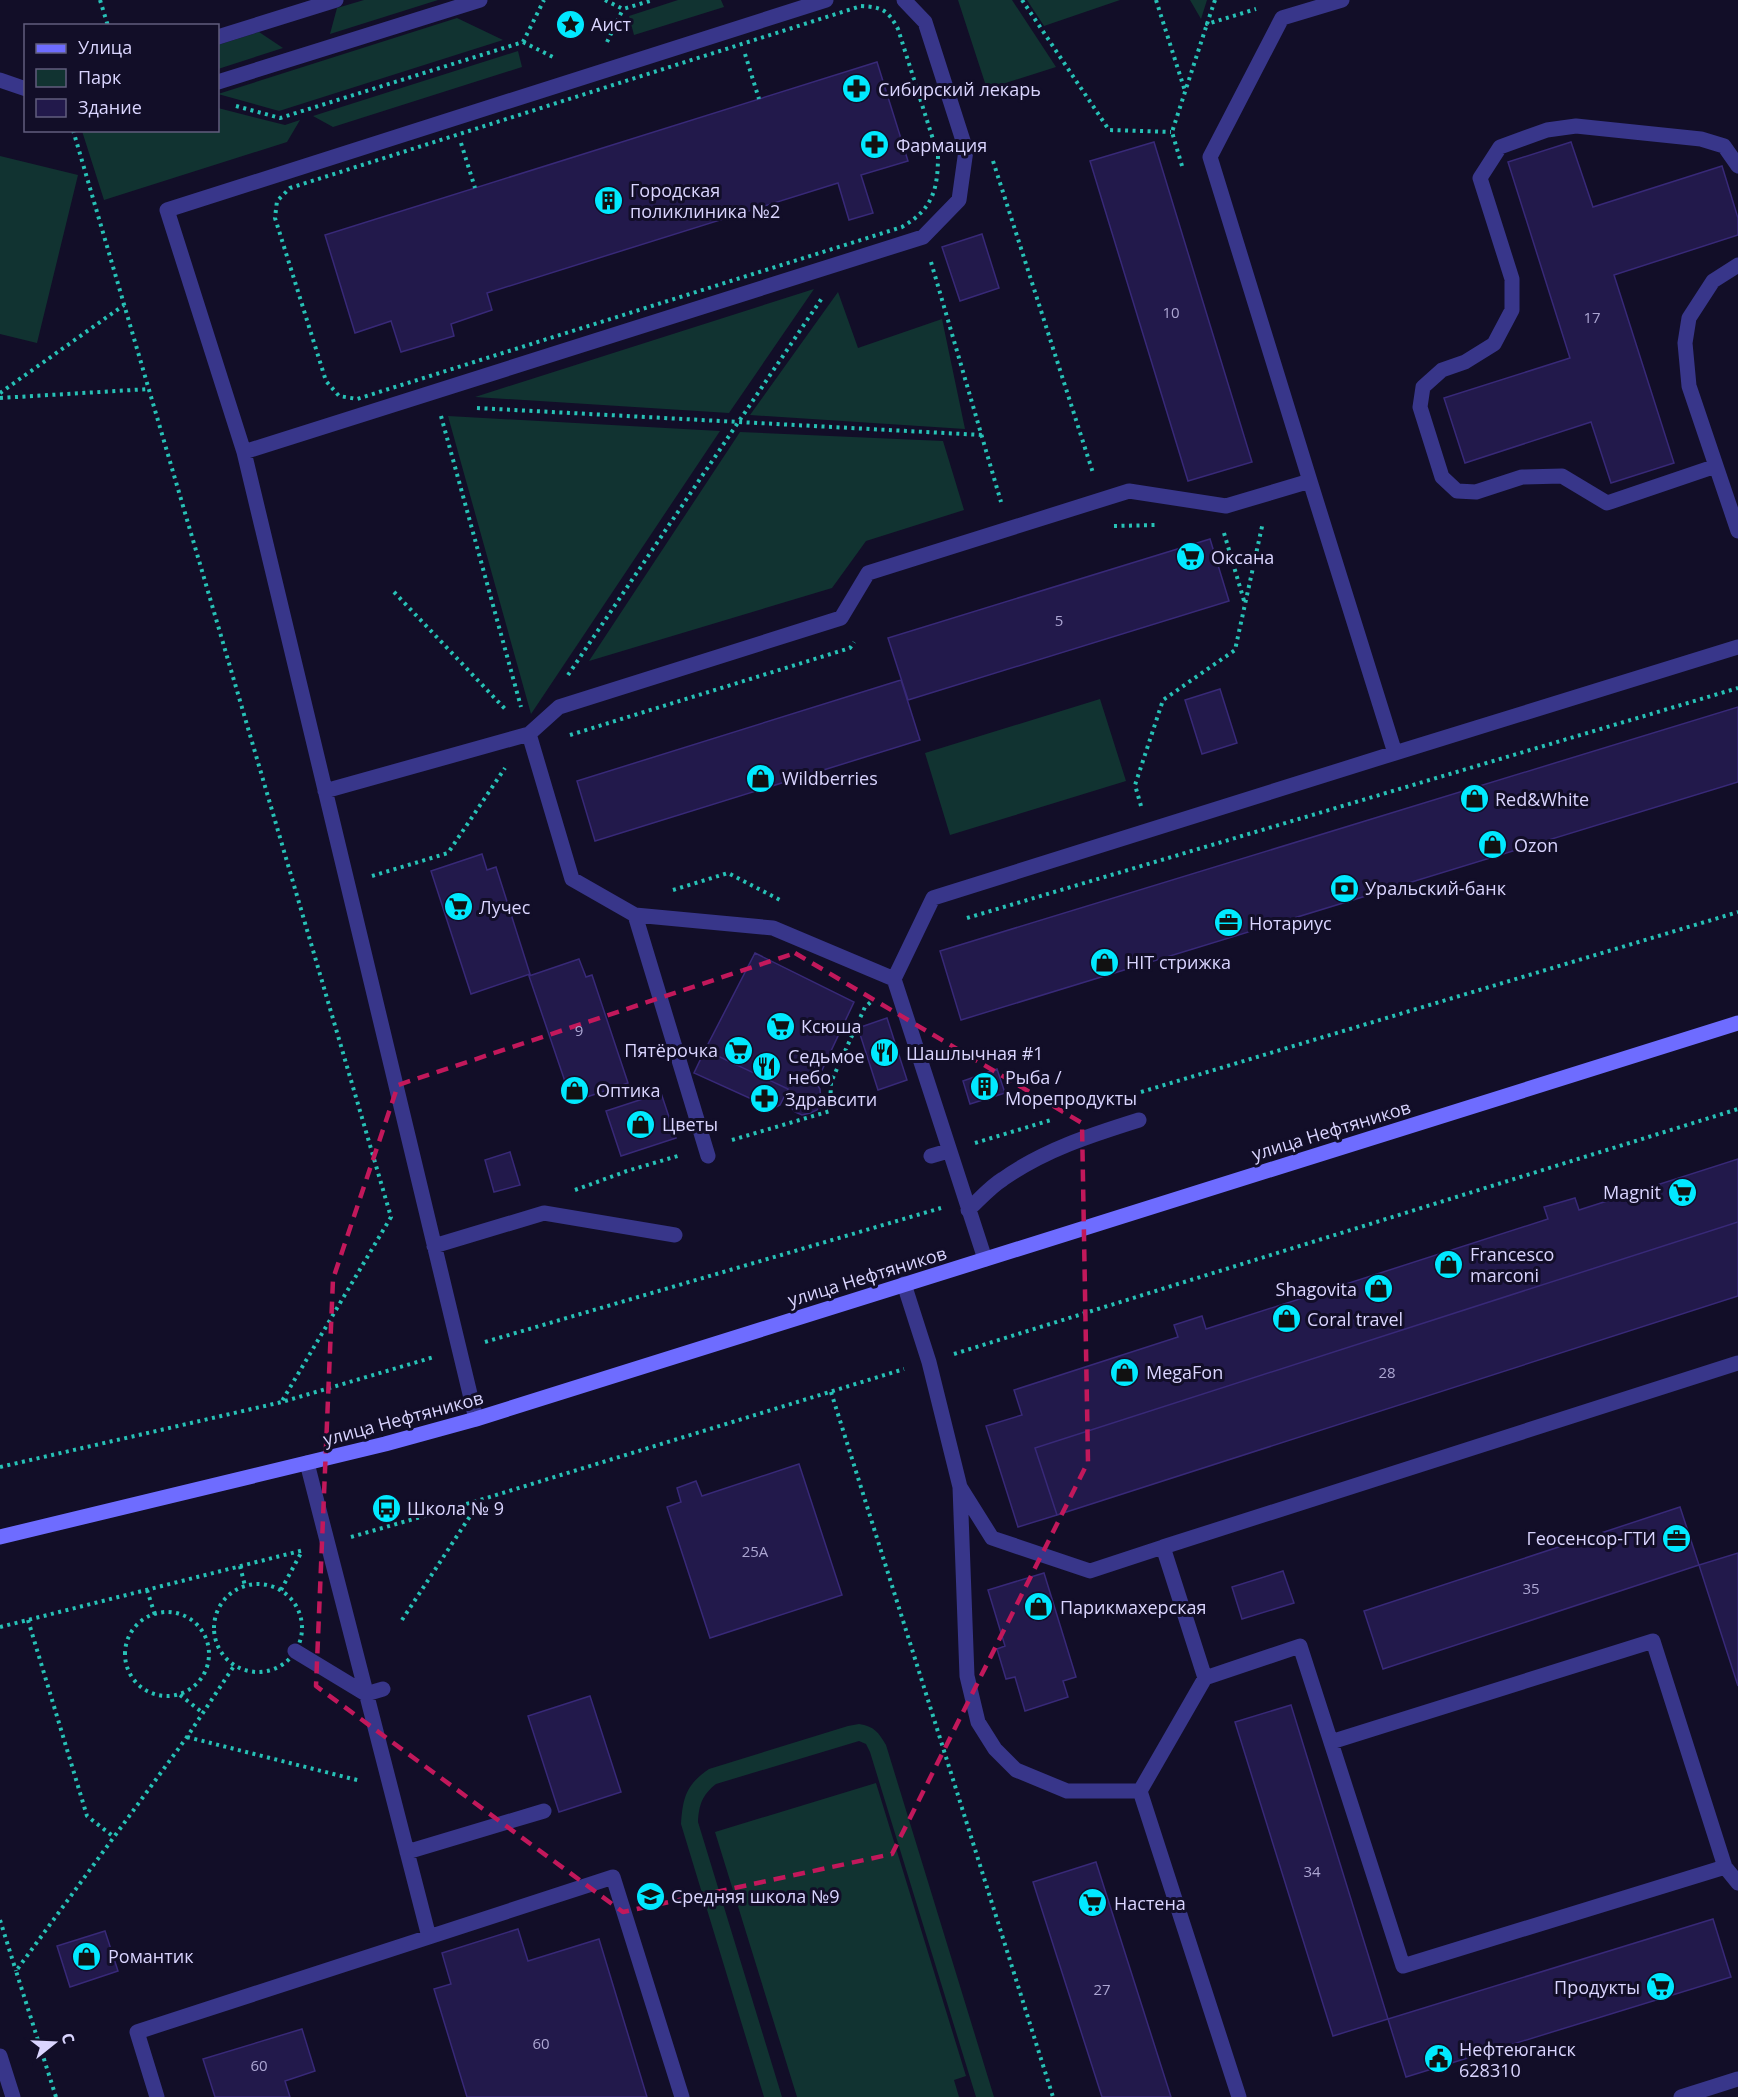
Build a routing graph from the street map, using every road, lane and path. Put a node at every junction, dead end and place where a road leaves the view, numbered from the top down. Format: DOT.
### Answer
graph roads {
  1 [pos="100,0"];
  2 [pos="336,0"];
  3 [pos="480,0"];
  4 [pos="544,0"];
  5 [pos="605,0"];
  6 [pos="653,0"];
  7 [pos="826,0"];
  8 [pos="904,0"];
  9 [pos="1022,0"];
  10 [pos="1156,0"];
  11 [pos="1215,0"];
  12 [pos="1342,0"];
  13 [pos="1264,7"];
  14 [pos="107,24"];
  15 [pos="1207,24"];
  16 [pos="219,37"];
  17 [pos="742,45"];
  18 [pos="0,80"];
  19 [pos="219,82"];
  20 [pos="24,88"];
  21 [pos="1185,92"];
  22 [pos="759,99"];
  23 [pos="228,104"];
  24 [pos="74,132"];
  25 [pos="1172,132"];
  26 [pos="458,135"];
  27 [pos="992,159"];
  28 [pos="1738,166"];
  29 [pos="1185,177"];
  30 [pos="475,188"];
  31 [pos="923,237"];
  32 [pos="864,239"];
  33 [pos="848,261"];
  34 [pos="1738,264"];
  35 [pos="124,304"];
  36 [pos="149,389"];
  37 [pos="0,396"];
  38 [pos="438,406"];
  39 [pos="474,408"];
  40 [pos="737,423"];
  41 [pos="982,435"];
  42 [pos="244,452"];
  43 [pos="1716,466"];
  44 [pos="1310,481"];
  45 [pos="1269,493"];
  46 [pos="1102,500"];
  47 [pos="1222,523"];
  48 [pos="1166,524"];
  49 [pos="1009,529"];
  50 [pos="1738,531"];
  51 [pos="394,592"];
  52 [pos="1245,604"];
  53 [pos="856,639"];
  54 [pos="1738,647"];
  55 [pos="568,675"];
  56 [pos="1738,688"];
  57 [pos="528,734"];
  58 [pos="562,738"];
  59 [pos="1395,753"];
  60 [pos="325,790"];
  61 [pos="1149,830"];
  62 [pos="1158,861"];
  63 [pos="370,877"];
  64 [pos="671,890"];
  65 [pos="789,904"];
  66 [pos="1738,912"];
  67 [pos="634,915"];
  68 [pos="961,920"];
  69 [pos="894,979"];
  70 [pos="1738,1023"];
  71 [pos="1132,1095"];
  72 [pos="1738,1109"];
  73 [pos="1052,1119"];
  74 [pos="1139,1120"];
  75 [pos="948,1151"];
  76 [pos="707,1152"];
  77 [pos="931,1156"];
  78 [pos="575,1190"];
  79 [pos="943,1196"];
  80 [pos="968,1210"];
  81 [pos="675,1235"];
  82 [pos="434,1246"];
  83 [pos="985,1259"];
  84 [pos="904,1284"];
  85 [pos="459,1349"];
  86 [pos="929,1362"];
  87 [pos="1738,1363"];
  88 [pos="831,1392"];
  89 [pos="282,1402"];
  90 [pos="476,1419"];
  91 [pos="307,1463"];
  92 [pos="0,1467"];
  93 [pos="960,1487"];
  94 [pos="480,1500"];
  95 [pos="0,1537"];
  96 [pos="327,1544"];
  97 [pos="1163,1547"];
  98 [pos="303,1550"];
  99 [pos="240,1566"];
  100 [pos="245,1586"];
  101 [pos="147,1590"];
  102 [pos="281,1590"];
  103 [pos="155,1615"];
  104 [pos="28,1620"];
  105 [pos="402,1620"];
  106 [pos="0,1627"];
  107 [pos="295,1651"];
  108 [pos="234,1666"];
  109 [pos="1205,1678"];
  110 [pos="383,1689"];
  111 [pos="179,1694"];
  112 [pos="366,1694"];
  113 [pos="203,1713"];
  114 [pos="187,1737"];
  115 [pos="1331,1742"];
  116 [pos="391,1788"];
  117 [pos="1140,1791"];
  118 [pos="544,1811"];
  119 [pos="114,1837"];
  120 [pos="407,1852"];
  121 [pos="1725,1867"];
  122 [pos="1738,1883"];
  123 [pos="0,1920"];
  124 [pos="429,1937"];
  125 [pos="16,1971"];
  126 [pos="0,2056"];
  127 [pos="1738,2079"];
  128 [pos="13,2097"];
  129 [pos="56,2097"];
  130 [pos="157,2097"];
  131 [pos="682,2097"];
  132 [pos="1053,2097"];
  133 [pos="1239,2097"];
  134 [pos="1681,2097"];
  1 -- 14 [label="path"];
  2 -- 16 [label="street"];
  3 -- 19 [label="street"];
  4 -- 23 [label="path"];
  5 -- 6 [label="path"];
  7 -- 42 [label="street"];
  8 -- 31 [label="street"];
  9 -- 25 [label="path"];
  10 -- 21 [label="path"];
  11 -- 15 [label="path"];
  12 -- 44 [label="street"];
  13 -- 15 [label="path"];
  15 -- 21 [label="path"];
  17 -- 22 [label="path"];
  17 -- 26 [label="path"];
  17 -- 32 [label="path"];
  18 -- 20 [label="street"];
  21 -- 25 [label="path"];
  24 -- 35 [label="path"];
  25 -- 29 [label="path"];
  26 -- 30 [label="path"];
  26 -- 32 [label="path"];
  27 -- 46 [label="path"];
  28 -- 43 [label="street"];
  31 -- 33 [label="street"];
  31 -- 41 [label="path"];
  32 -- 33 [label="path"];
  33 -- 40 [label="path"];
  33 -- 42 [label="street"];
  34 -- 43 [label="street"];
  35 -- 36 [label="path"];
  35 -- 37 [label="path"];
  36 -- 37 [label="path"];
  36 -- 89 [label="path"];
  38 -- 57 [label="path"];
  39 -- 40 [label="path"];
  40 -- 41 [label="path"];
  40 -- 55 [label="path"];
  41 -- 49 [label="path"];
  42 -- 60 [label="street"];
  43 -- 50 [label="street"];
  44 -- 45 [label="street"];
  44 -- 59 [label="street"];
  45 -- 46 [label="street"];
  45 -- 52 [label="path"];
  46 -- 48 [label="path"];
  46 -- 49 [label="street"];
  47 -- 52 [label="path"];
  49 -- 57 [label="street"];
  51 -- 57 [label="path"];
  52 -- 61 [label="path"];
  53 -- 58 [label="path"];
  54 -- 59 [label="street"];
  56 -- 62 [label="path"];
  57 -- 60 [label="street"];
  57 -- 63 [label="path"];
  57 -- 67 [label="street"];
  59 -- 61 [label="street"];
  60 -- 82 [label="street"];
  61 -- 62 [label="path"];
  61 -- 69 [label="street"];
  62 -- 68 [label="path"];
  64 -- 65 [label="path"];
  66 -- 71 [label="path"];
  67 -- 69 [label="street"];
  67 -- 76 [label="street"];
  69 -- 75 [label="street"];
  69 -- 76 [label="path"];
  70 -- 83 [label="main road, улица Нефтяников"];
  72 -- 86 [label="path"];
  73 -- 75 [label="path"];
  74 -- 80 [label="street"];
  75 -- 77 [label="street"];
  75 -- 80 [label="street"];
  76 -- 78 [label="path"];
  79 -- 85 [label="path"];
  80 -- 83 [label="street"];
  81 -- 82 [label="street"];
  82 -- 85 [label="street"];
  83 -- 84 [label="main road, улица Нефтяников"];
  84 -- 86 [label="street"];
  84 -- 90 [label="main road, улица Нефтяников"];
  85 -- 89 [label="path"];
  85 -- 90 [label="street"];
  86 -- 88 [label="path"];
  86 -- 93 [label="street"];
  87 -- 97 [label="street"];
  88 -- 94 [label="path"];
  88 -- 132 [label="path"];
  89 -- 92 [label="path"];
  90 -- 91 [label="main road, улица Нефтяников"];
  91 -- 95 [label="main road, улица Нефтяников"];
  91 -- 96 [label="street"];
  93 -- 97 [label="street"];
  93 -- 117 [label="street"];
  94 -- 96 [label="path"];
  94 -- 105 [label="path"];
  96 -- 98 [label="path"];
  96 -- 112 [label="street"];
  97 -- 109 [label="street"];
  98 -- 99 [label="path"];
  98 -- 102 [label="path"];
  99 -- 100 [label="path"];
  99 -- 101 [label="path"];
  100 -- 102 [label="path"];
  100 -- 108 [label="path"];
  101 -- 103 [label="path"];
  101 -- 104 [label="path"];
  102 -- 107 [label="path"];
  103 -- 111 [label="path"];
  103 -- 111 [label="path"];
  104 -- 106 [label="path"];
  104 -- 119 [label="path"];
  107 -- 108 [label="path"];
  107 -- 112 [label="street"];
  108 -- 113 [label="path"];
  109 -- 115 [label="street"];
  109 -- 117 [label="street"];
  110 -- 112 [label="street"];
  111 -- 113 [label="path"];
  112 -- 116 [label="street"];
  113 -- 114 [label="path"];
  114 -- 116 [label="path"];
  114 -- 119 [label="path"];
  115 -- 121 [label="street"];
  115 -- 121 [label="street"];
  116 -- 120 [label="street"];
  117 -- 133 [label="street"];
  118 -- 120 [label="street"];
  119 -- 125 [label="path"];
  120 -- 124 [label="street"];
  121 -- 122 [label="street"];
  123 -- 125 [label="path"];
  124 -- 130 [label="street"];
  124 -- 131 [label="street"];
  125 -- 129 [label="path"];
  126 -- 128 [label="street"];
  127 -- 134 [label="street"];
}
